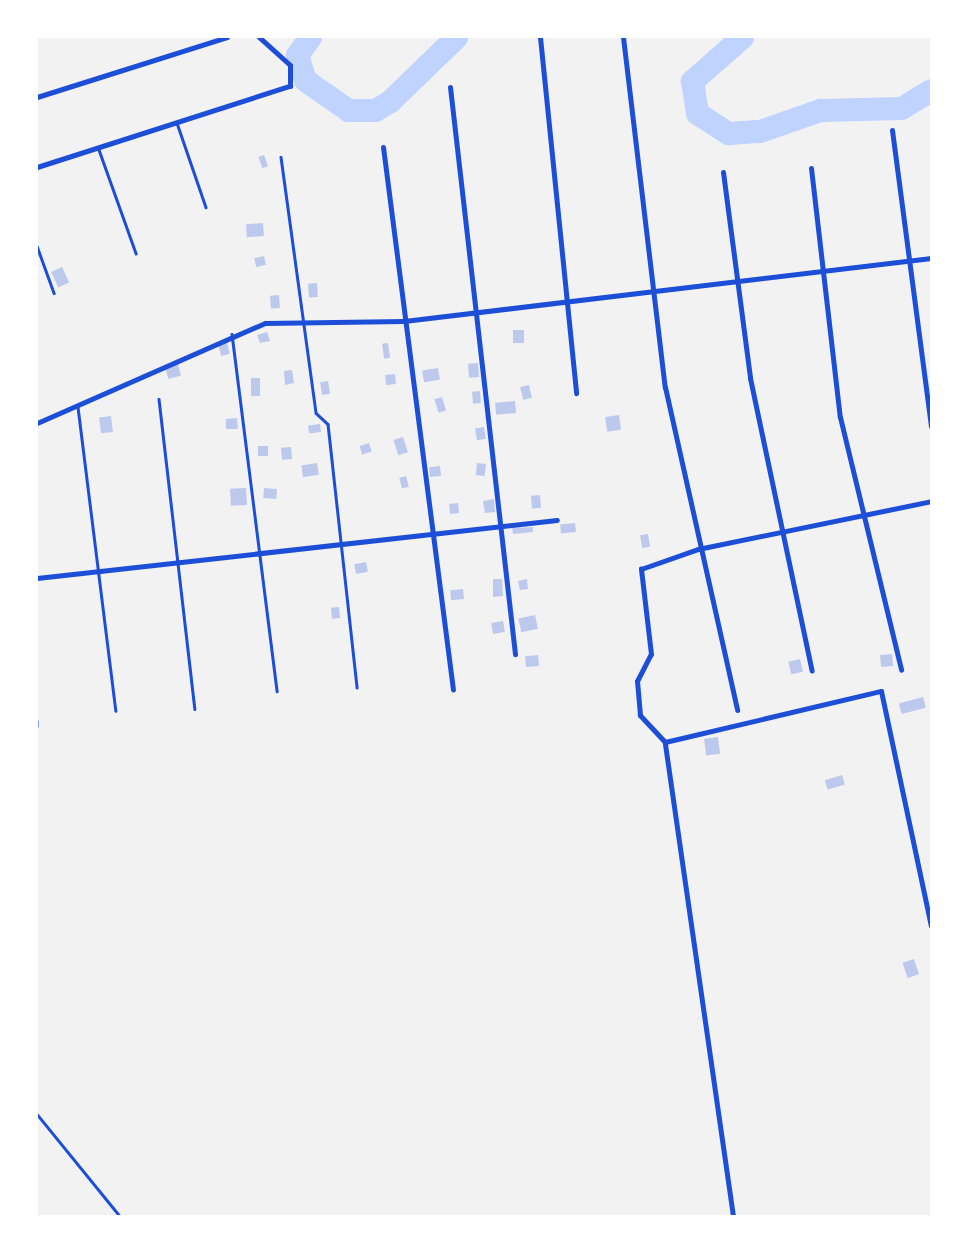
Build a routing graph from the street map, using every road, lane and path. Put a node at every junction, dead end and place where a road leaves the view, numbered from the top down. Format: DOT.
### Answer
graph roads {
  1 [pos="227,37"];
  2 [pos="258,37"];
  3 [pos="540,37"];
  4 [pos="623,37"];
  5 [pos="450,87"];
  6 [pos="37,97"];
  7 [pos="177,123"];
  8 [pos="892,130"];
  9 [pos="98,147"];
  10 [pos="383,147"];
  11 [pos="281,157"];
  12 [pos="37,167"];
  13 [pos="811,168"];
  14 [pos="723,172"];
  15 [pos="206,207"];
  16 [pos="37,246"];
  17 [pos="136,253"];
  18 [pos="931,258"];
  19 [pos="909,261"];
  20 [pos="824,270"];
  21 [pos="737,280"];
  22 [pos="54,293"];
  23 [pos="650,293"];
  24 [pos="566,301"];
  25 [pos="477,312"];
  26 [pos="404,321"];
  27 [pos="301,327"];
  28 [pos="232,334"];
  29 [pos="576,393"];
  30 [pos="159,399"];
  31 [pos="78,404"];
  32 [pos="37,423"];
  33 [pos="931,426"];
  34 [pos="931,501"];
  35 [pos="864,516"];
  36 [pos="557,520"];
  37 [pos="499,526"];
  38 [pos="433,534"];
  39 [pos="780,534"];
  40 [pos="339,544"];
  41 [pos="698,549"];
  42 [pos="259,553"];
  43 [pos="179,561"];
  44 [pos="100,569"];
  45 [pos="37,578"];
  46 [pos="515,654"];
  47 [pos="901,670"];
  48 [pos="811,671"];
  49 [pos="358,687"];
  50 [pos="453,690"];
  51 [pos="277,691"];
  52 [pos="195,709"];
  53 [pos="116,710"];
  54 [pos="737,710"];
  55 [pos="665,742"];
  56 [pos="931,926"];
  57 [pos="37,1114"];
  58 [pos="120,1216"];
  59 [pos="733,1216"];
  1 -- 6 [label="street"];
  2 -- 7 [label="street"];
  3 -- 24 [label="street"];
  4 -- 23 [label="street"];
  5 -- 25 [label="street"];
  7 -- 9 [label="street"];
  7 -- 15 [label="lane"];
  8 -- 19 [label="street"];
  9 -- 12 [label="street"];
  9 -- 17 [label="lane"];
  10 -- 26 [label="street"];
  11 -- 27 [label="lane"];
  13 -- 20 [label="street"];
  14 -- 21 [label="street"];
  16 -- 22 [label="lane"];
  18 -- 19 [label="street"];
  19 -- 20 [label="street"];
  19 -- 33 [label="street"];
  20 -- 21 [label="street"];
  20 -- 35 [label="street"];
  21 -- 23 [label="street"];
  21 -- 39 [label="street"];
  23 -- 24 [label="street"];
  23 -- 41 [label="street"];
  24 -- 25 [label="street"];
  24 -- 29 [label="street"];
  25 -- 26 [label="street"];
  25 -- 37 [label="street"];
  26 -- 27 [label="street"];
  26 -- 38 [label="street"];
  27 -- 28 [label="street"];
  27 -- 40 [label="lane"];
  28 -- 31 [label="street"];
  28 -- 42 [label="lane"];
  30 -- 43 [label="lane"];
  31 -- 32 [label="street"];
  31 -- 44 [label="lane"];
  34 -- 35 [label="street"];
  35 -- 39 [label="street"];
  35 -- 47 [label="street"];
  36 -- 37 [label="street"];
  37 -- 38 [label="street"];
  37 -- 46 [label="street"];
  38 -- 40 [label="street"];
  38 -- 50 [label="street"];
  39 -- 41 [label="street"];
  39 -- 48 [label="street"];
  40 -- 42 [label="street"];
  40 -- 49 [label="lane"];
  41 -- 54 [label="street"];
  41 -- 55 [label="street"];
  42 -- 43 [label="street"];
  42 -- 51 [label="lane"];
  43 -- 44 [label="street"];
  43 -- 52 [label="lane"];
  44 -- 45 [label="street"];
  44 -- 53 [label="lane"];
  55 -- 56 [label="street"];
  55 -- 59 [label="street"];
  57 -- 58 [label="path"];
}
